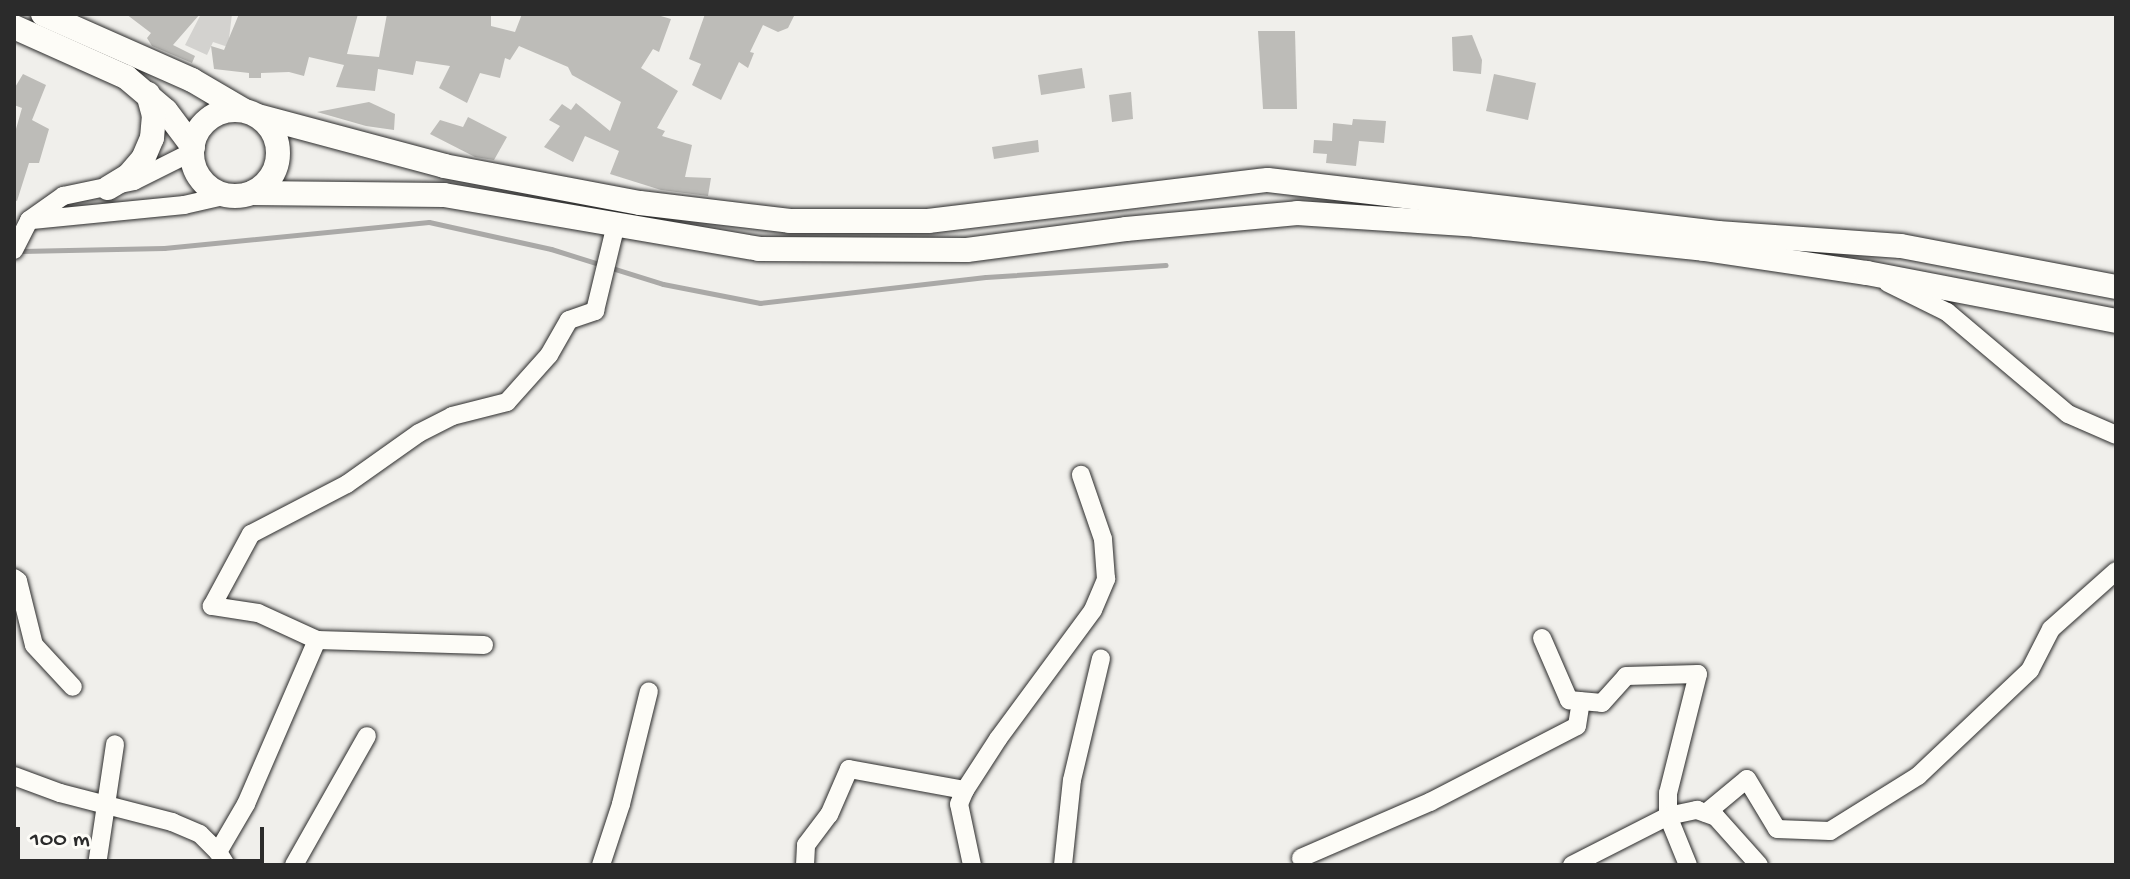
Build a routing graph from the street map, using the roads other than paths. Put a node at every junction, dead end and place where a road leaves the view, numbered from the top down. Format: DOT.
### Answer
graph roads {
  1 [pos="43,14"];
  2 [pos="14,27"];
  3 [pos="148,94"];
  4 [pos="250,113"];
  5 [pos="192,150"];
  6 [pos="108,188"];
  7 [pos="240,194"];
  8 [pos="29,220"];
  9 [pos="616,224"];
  10 [pos="14,250"];
  11 [pos="1867,273"];
  12 [pos="2116,287"];
  13 [pos="2116,321"];
  14 [pos="2116,435"];
  15 [pos="1081,475"];
  16 [pos="2116,571"];
  17 [pos="14,578"];
  18 [pos="1542,638"];
  19 [pos="317,640"];
  20 [pos="484,645"];
  21 [pos="1101,658"];
  22 [pos="73,687"];
  23 [pos="649,691"];
  24 [pos="1581,701"];
  25 [pos="367,736"];
  26 [pos="115,744"];
  27 [pos="14,776"];
  28 [pos="965,790"];
  29 [pos="105,805"];
  30 [pos="1706,813"];
  31 [pos="1668,816"];
  32 [pos="222,858"];
  33 [pos="1301,858"];
  34 [pos="606,864"];
  35 [pos="97,865"];
  36 [pos="294,865"];
  37 [pos="805,865"];
  38 [pos="972,865"];
  39 [pos="1063,865"];
  40 [pos="1572,865"];
  41 [pos="1688,865"];
  42 [pos="1759,865"];
  1 -- 4 [label="main road"];
  2 -- 3 [label="main road"];
  3 -- 5 [label="main road"];
  3 -- 6 [label="main road"];
  4 -- 5 [label="main road"];
  4 -- 7 [label="main road"];
  4 -- 12 [label="main road"];
  5 -- 6 [label="street"];
  5 -- 7 [label="main road"];
  6 -- 8 [label="street"];
  7 -- 8 [label="street"];
  7 -- 9 [label="main road"];
  8 -- 10 [label="street"];
  9 -- 11 [label="main road"];
  9 -- 19 [label="street"];
  11 -- 13 [label="main road"];
  11 -- 14 [label="street"];
  15 -- 28 [label="street"];
  16 -- 30 [label="street"];
  17 -- 22 [label="street"];
  18 -- 24 [label="street"];
  19 -- 20 [label="street"];
  19 -- 32 [label="street"];
  21 -- 39 [label="street"];
  23 -- 34 [label="street"];
  24 -- 31 [label="street"];
  24 -- 33 [label="street"];
  25 -- 36 [label="street"];
  26 -- 29 [label="street"];
  27 -- 29 [label="street"];
  28 -- 37 [label="street"];
  28 -- 38 [label="street"];
  29 -- 32 [label="street"];
  29 -- 35 [label="street"];
  30 -- 31 [label="street"];
  30 -- 42 [label="street"];
  31 -- 40 [label="street"];
  31 -- 41 [label="street"];
}
